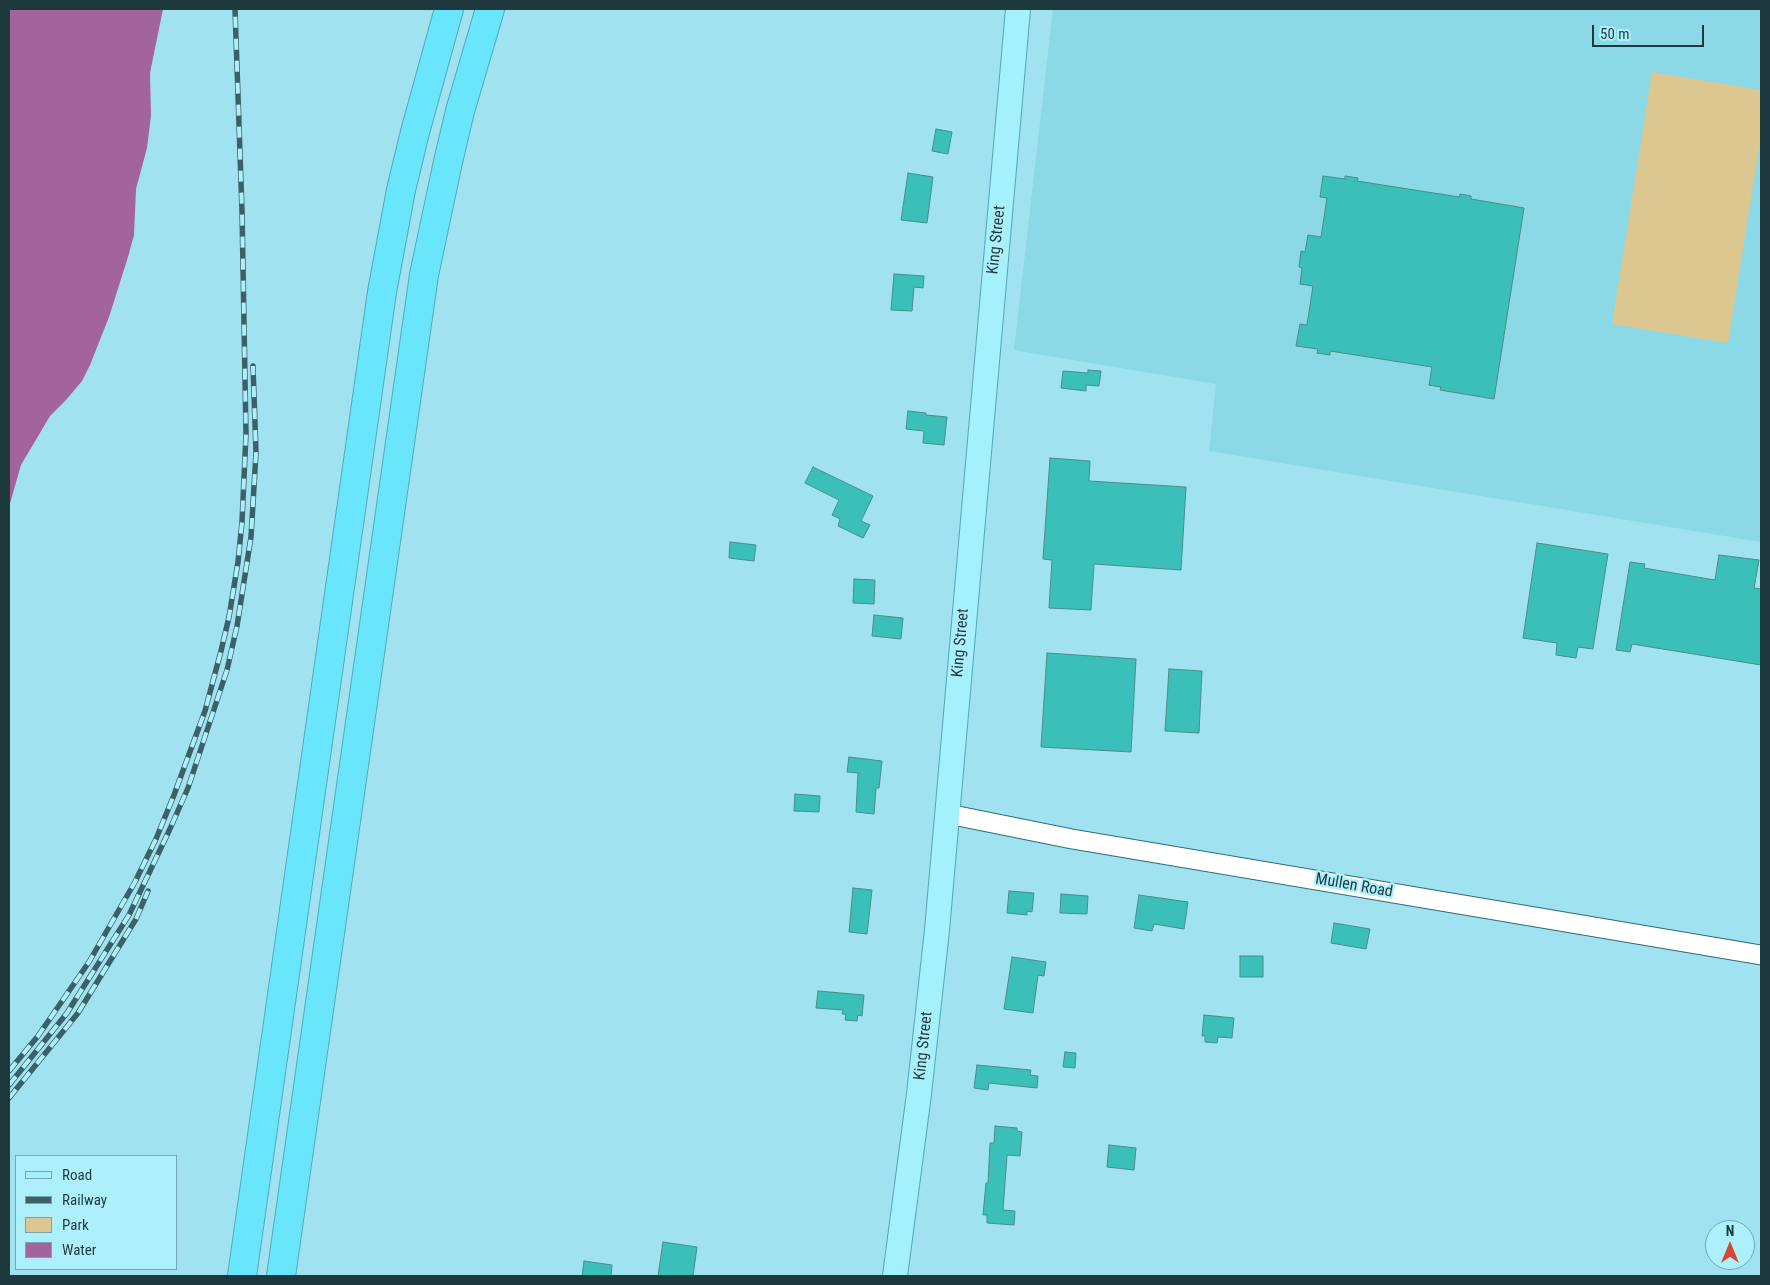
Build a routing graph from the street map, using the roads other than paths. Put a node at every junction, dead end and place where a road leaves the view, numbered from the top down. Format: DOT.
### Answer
graph roads {
  1 [pos="449,9"];
  2 [pos="490,9"];
  3 [pos="1018,9"];
  4 [pos="948,814"];
  5 [pos="1761,954"];
  6 [pos="242,1276"];
  7 [pos="281,1276"];
  8 [pos="895,1276"];
  1 -- 6 [label="highway"];
  2 -- 7 [label="highway"];
  3 -- 4 [label="main road, King Street"];
  4 -- 5 [label="street, Mullen Road"];
  4 -- 8 [label="main road, King Street"];
}
